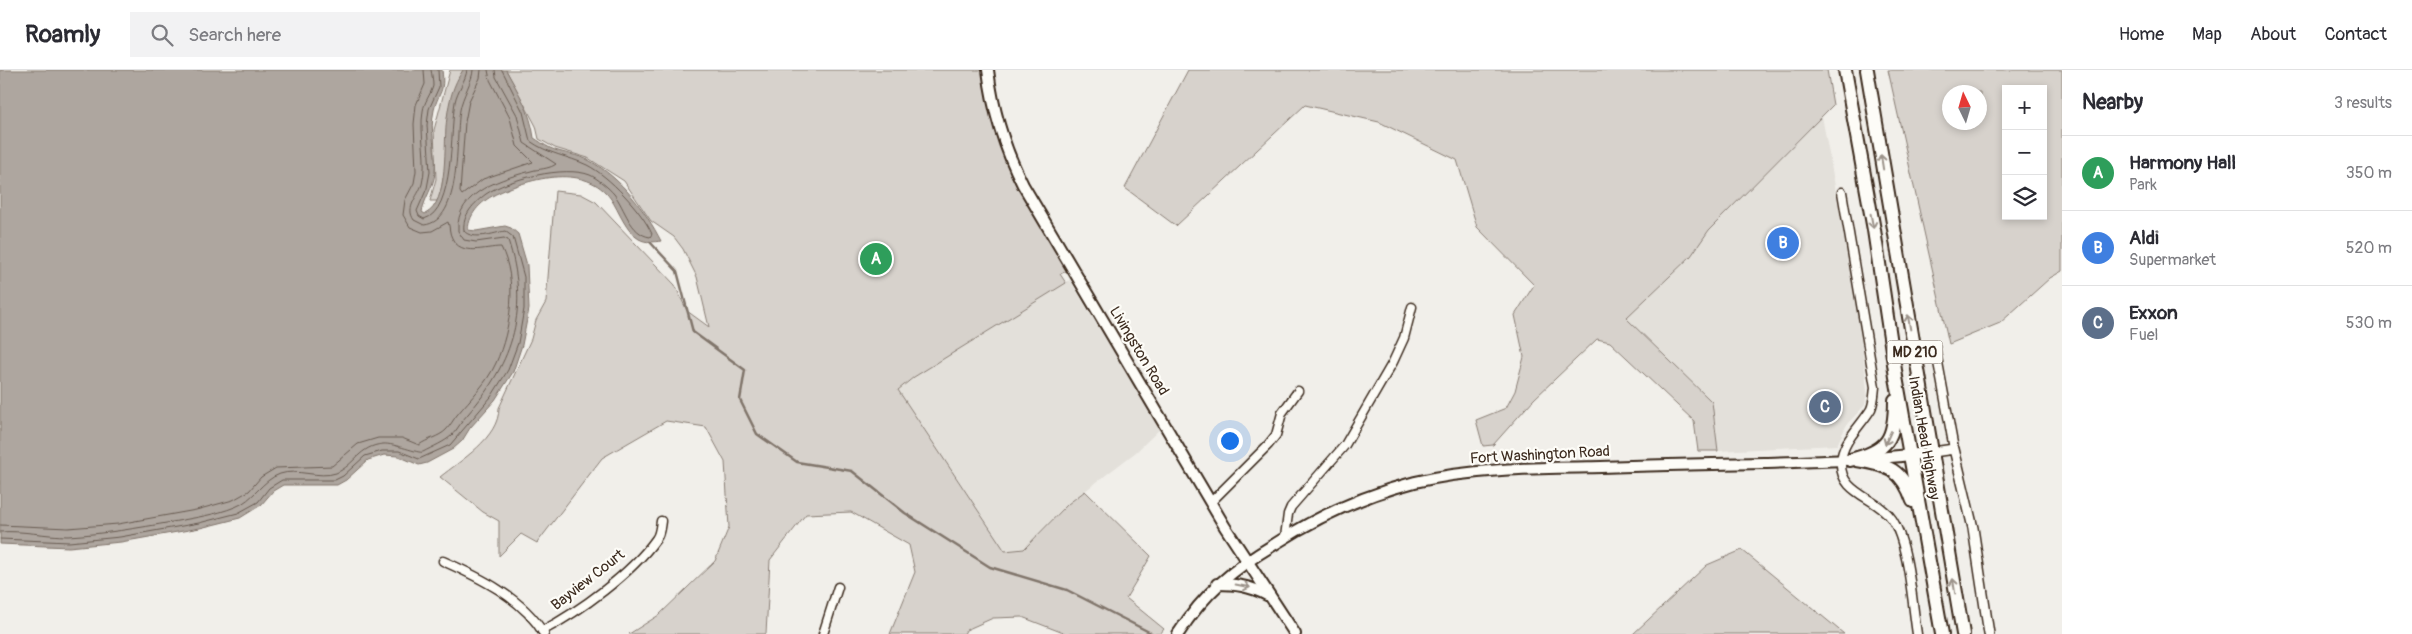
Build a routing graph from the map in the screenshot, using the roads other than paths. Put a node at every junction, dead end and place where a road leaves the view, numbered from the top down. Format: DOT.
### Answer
graph roads {
  1 [pos="988,70"];
  2 [pos="1845,70"];
  3 [pos="1867,70"];
  4 [pos="1842,192"];
  5 [pos="1412,307"];
  6 [pos="1934,346"];
  7 [pos="1895,372"];
  8 [pos="1298,390"];
  9 [pos="1954,449"];
  10 [pos="1933,452"];
  11 [pos="1911,456"];
  12 [pos="1849,460"];
  13 [pos="1211,502"];
  14 [pos="661,521"];
  15 [pos="1924,532"];
  16 [pos="1285,537"];
  17 [pos="442,561"];
  18 [pos="1247,561"];
  19 [pos="1217,584"];
  20 [pos="838,587"];
  21 [pos="1268,595"];
  22 [pos="543,632"];
  23 [pos="823,634"];
  24 [pos="1178,634"];
  25 [pos="1295,634"];
  26 [pos="1917,634"];
  27 [pos="1942,634"];
  28 [pos="1962,634"];
  29 [pos="1989,634"];
  1 -- 13 [label="main road, Livingston Road"];
  2 -- 7 [label="highway, Indian Head Highway / MD 210, one-way"];
  10 -- 3 [label="highway, Indian Head Highway / MD 210, one-way"];
  4 -- 12 [label="street"];
  5 -- 16 [label="street"];
  6 -- 9 [label="street"];
  7 -- 11 [label="highway, Indian Head Highway / MD 210"];
  7 -- 12 [label="highway, one-way"];
  8 -- 13 [label="street"];
  9 -- 10 [label="street, Fort Washington Road"];
  9 -- 29 [label="street"];
  10 -- 11 [label="main road, Fort Washington Road"];
  28 -- 10 [label="highway, Indian Head Highway / MD 210, one-way"];
  11 -- 12 [label="main road, Fort Washington Road"];
  11 -- 15 [label="highway, Indian Head Highway / MD 210"];
  12 -- 15 [label="highway"];
  12 -- 16 [label="main road, Fort Washington Road"];
  12 -- 26 [label="street"];
  13 -- 18 [label="main road, Livingston Road"];
  14 -- 22 [label="street, Bayview Court"];
  15 -- 27 [label="highway, Indian Head Highway / MD 210"];
  16 -- 18 [label="main road, Fort Washington Road"];
  17 -- 22 [label="street"];
  18 -- 19 [label="main road, Fort Washington Road"];
  18 -- 21 [label="main road, Livingston Road"];
  19 -- 21 [label="main road, one-way"];
  19 -- 24 [label="main road, Fort Washington Road"];
  20 -- 23 [label="street"];
  21 -- 25 [label="main road, Livingston Road"];
}
